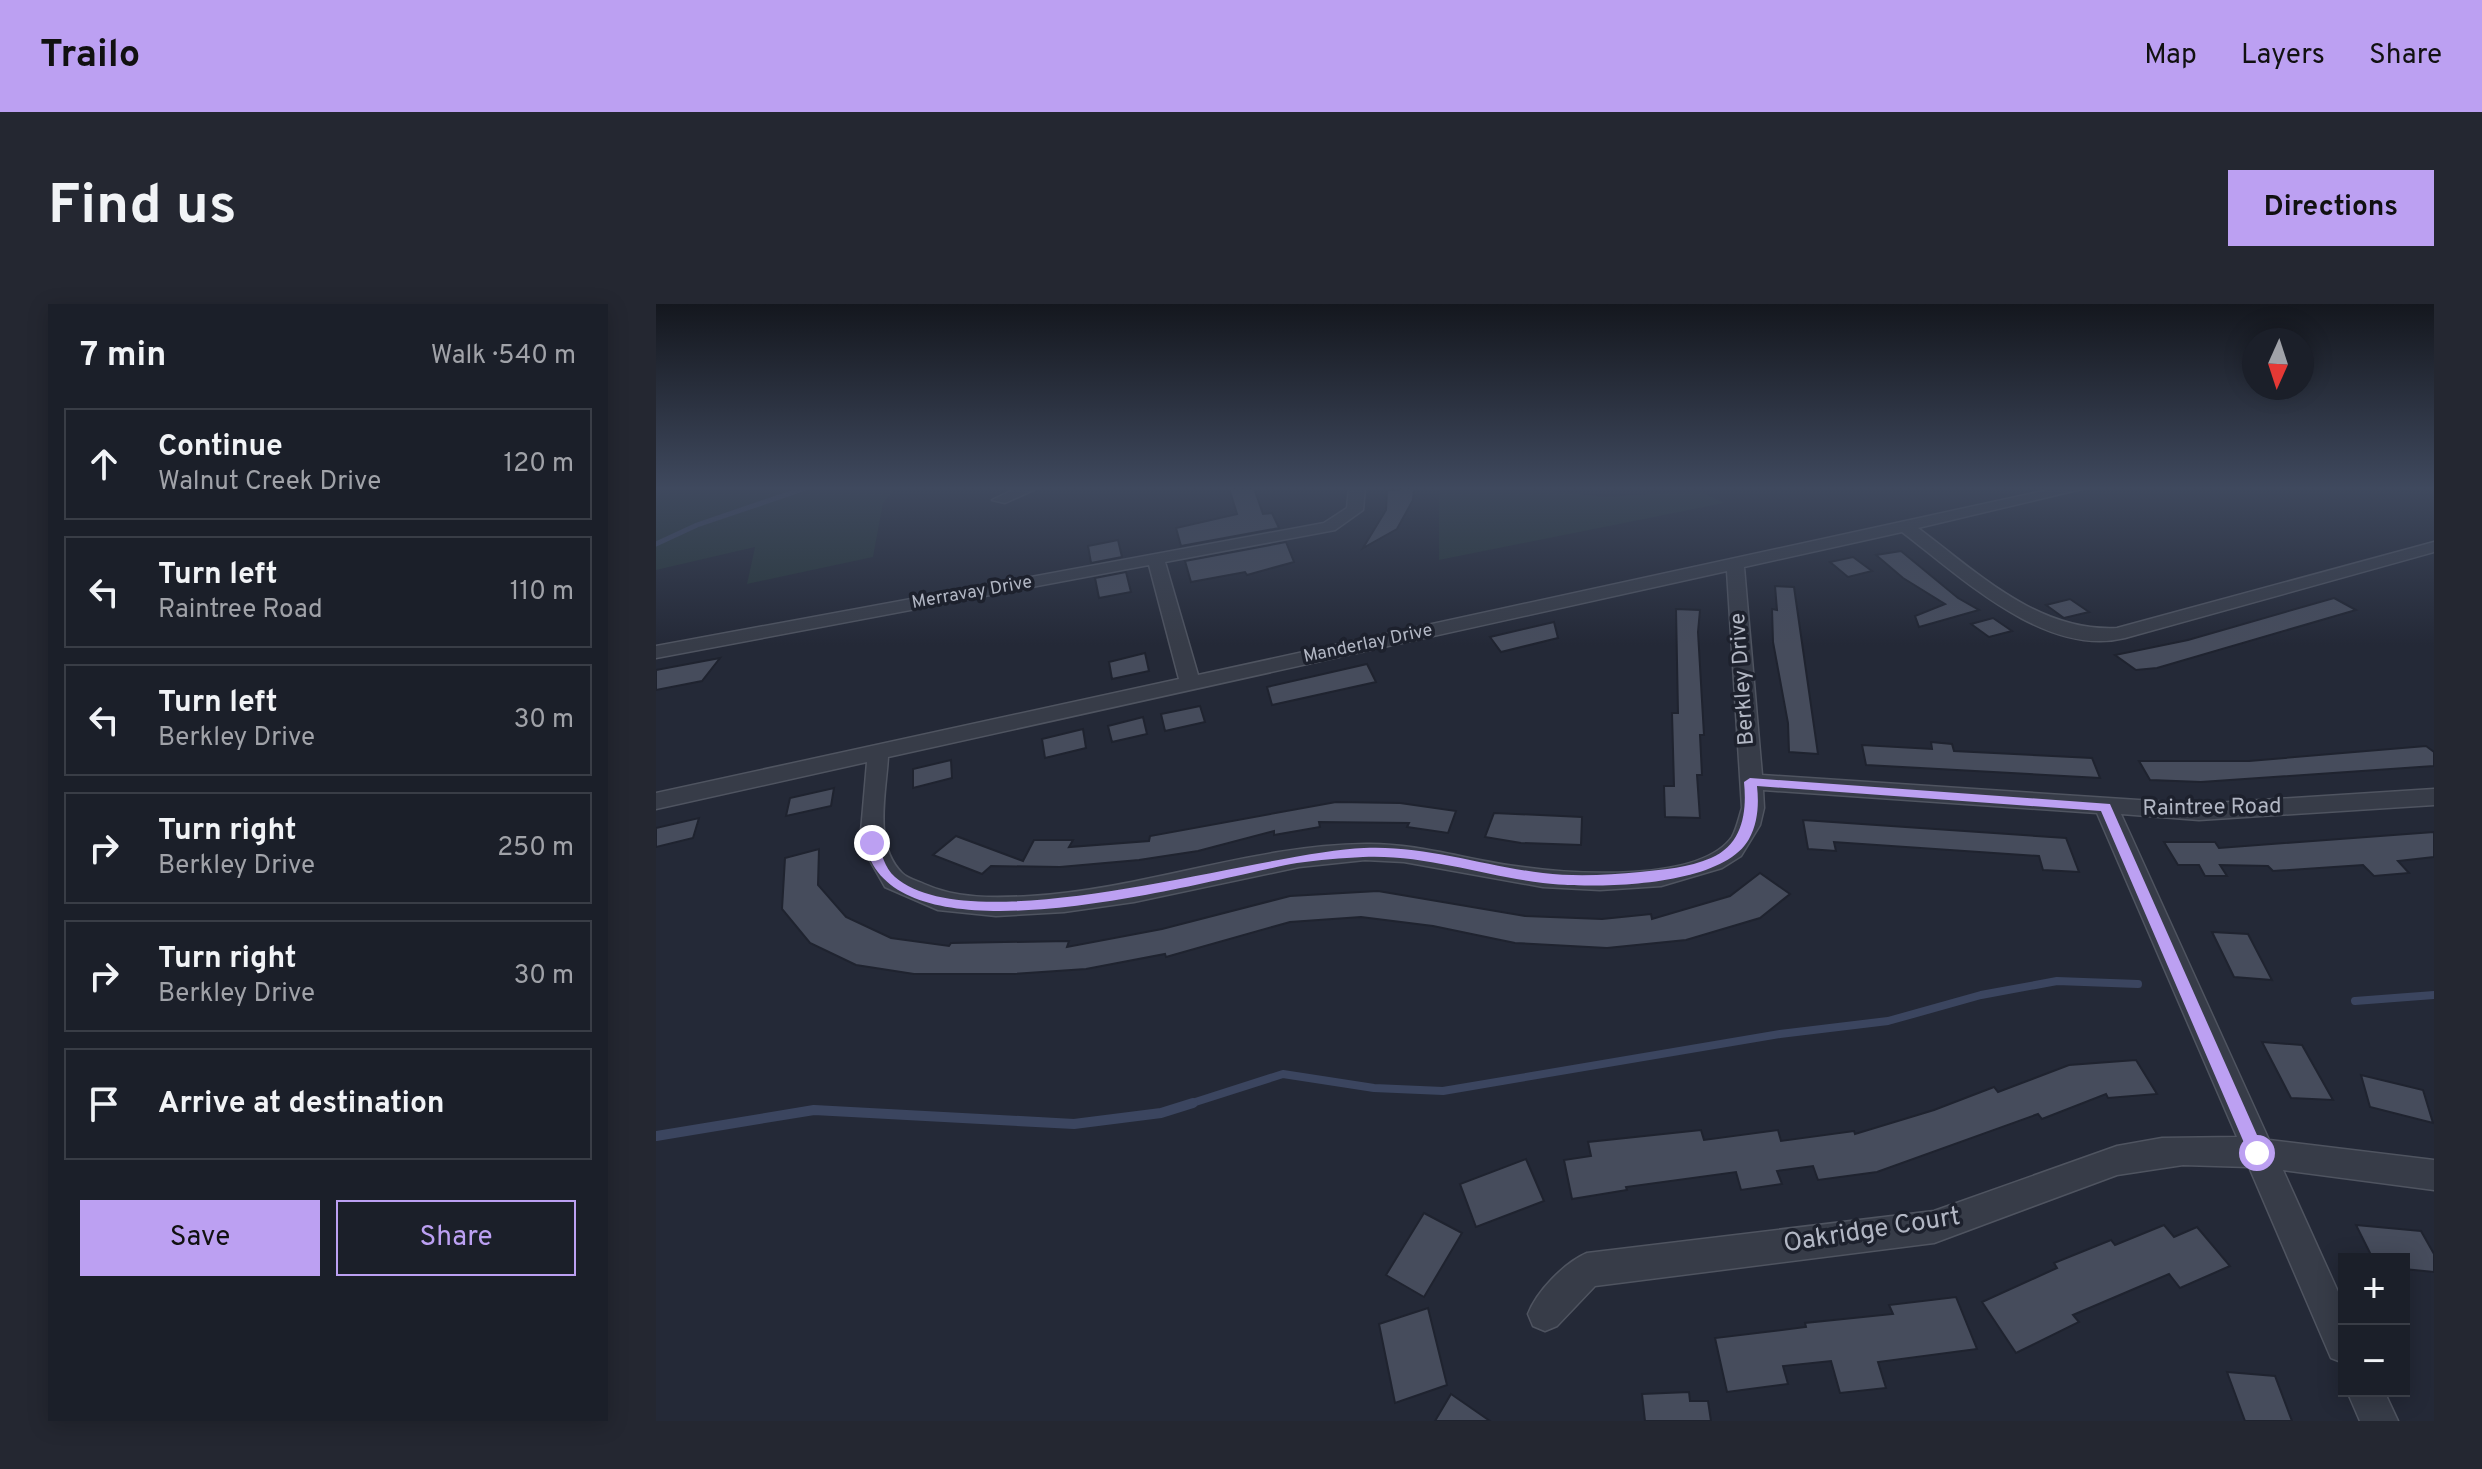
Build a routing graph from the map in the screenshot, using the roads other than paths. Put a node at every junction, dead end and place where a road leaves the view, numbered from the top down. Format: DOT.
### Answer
graph roads {
  1 [pos="1258,540"];
  2 [pos="1842,540"];
  3 [pos="1925,540"];
  4 [pos="2434,547"];
  5 [pos="1156,559"];
  6 [pos="1735,564"];
  7 [pos="656,652"];
  8 [pos="1190,683"];
  9 [pos="878,752"];
  10 [pos="1750,782"];
  11 [pos="2434,797"];
  12 [pos="656,801"];
  13 [pos="2106,807"];
  14 [pos="2257,1153"];
  15 [pos="2434,1175"];
  16 [pos="1545,1314"];
  17 [pos="2338,1332"];
  18 [pos="2368,1397"];
  19 [pos="2379,1421"];
  1 -- 5 [label="street, Merravay Drive"];
  2 -- 6 [label="street, Manderlay Drive"];
  3 -- 4 [label="street"];
  5 -- 7 [label="street, Merravay Drive"];
  5 -- 8 [label="street"];
  6 -- 8 [label="street, Manderlay Drive"];
  6 -- 10 [label="street, Berkley Drive"];
  8 -- 9 [label="street, Manderlay Drive"];
  9 -- 10 [label="street, Berkley Drive"];
  9 -- 12 [label="street, Manderlay Drive"];
  10 -- 13 [label="street, Raintree Road"];
  11 -- 13 [label="street, Raintree Road"];
  13 -- 14 [label="street"];
  14 -- 15 [label="street, Oakridge Court"];
  14 -- 16 [label="street, Oakridge Court"];
  14 -- 17 [label="street"];
  18 -- 19 [label="street"];
}
